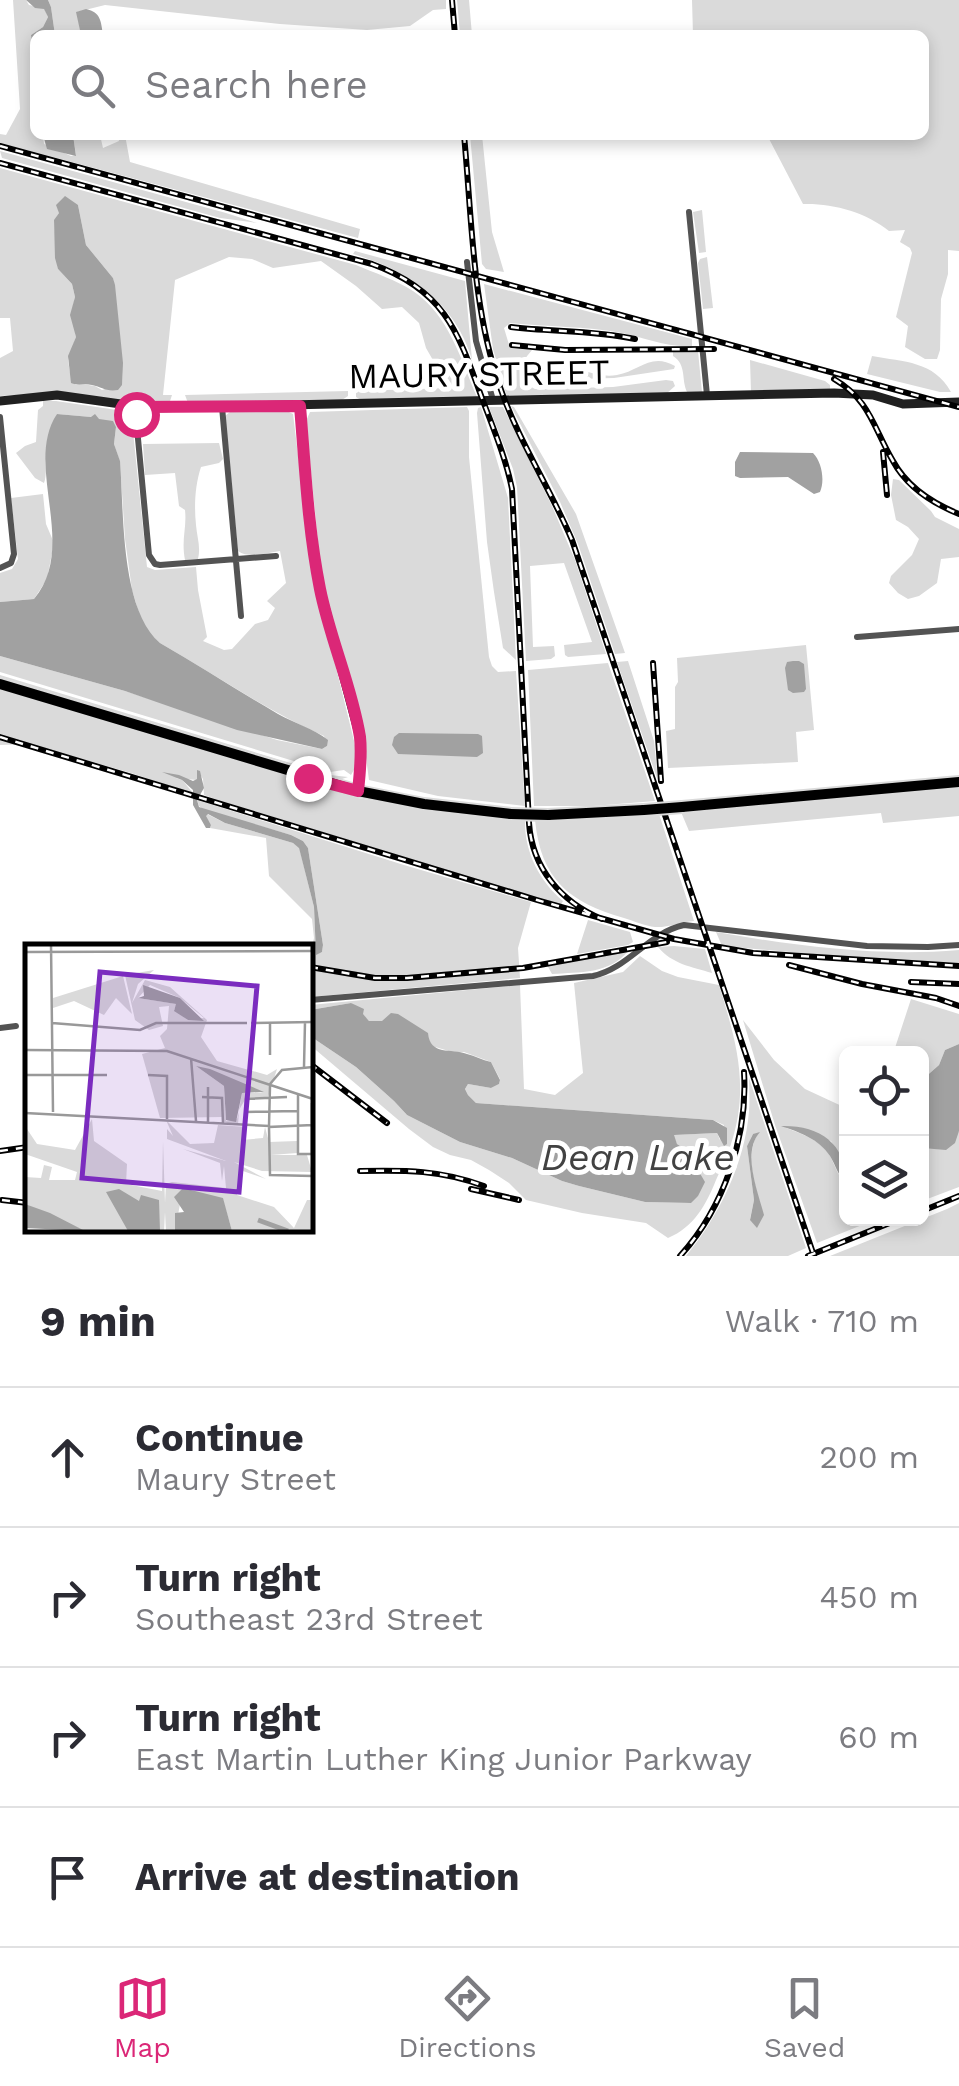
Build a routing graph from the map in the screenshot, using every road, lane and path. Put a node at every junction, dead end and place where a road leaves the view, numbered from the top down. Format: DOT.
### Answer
graph roads {
  1 [pos="689,212"];
  2 [pos="467,262"];
  3 [pos="707,396"];
  4 [pos="0,400"];
  5 [pos="493,401"];
  6 [pos="959,402"];
  7 [pos="222,406"];
  8 [pos="300,406"];
  9 [pos="135,407"];
  10 [pos="0,417"];
  11 [pos="3,486"];
  12 [pos="276,556"];
  13 [pos="236,559"];
  14 [pos="0,568"];
  15 [pos="242,616"];
  16 [pos="959,628"];
  17 [pos="857,637"];
  18 [pos="0,684"];
  19 [pos="959,782"];
  20 [pos="358,791"];
  21 [pos="959,944"];
  22 [pos="312,1000"];
  23 [pos="16,1026"];
  24 [pos="0,1028"];
  1 -- 3 [label="street"];
  2 -- 5 [label="street"];
  3 -- 5 [label="main road, MAURY STREET"];
  3 -- 6 [label="main road, MAURY STREET"];
  4 -- 9 [label="main road, MAURY STREET"];
  5 -- 8 [label="main road, MAURY STREET"];
  7 -- 8 [label="main road, MAURY STREET"];
  7 -- 9 [label="main road, MAURY STREET"];
  7 -- 13 [label="street"];
  8 -- 20 [label="main road"];
  9 -- 13 [label="street"];
  10 -- 11 [label="street"];
  11 -- 14 [label="street"];
  12 -- 13 [label="street"];
  13 -- 15 [label="street"];
  16 -- 17 [label="street"];
  18 -- 20 [label="main road"];
  19 -- 20 [label="main road, bridge"];
  21 -- 22 [label="street"];
  23 -- 24 [label="street"];
}
